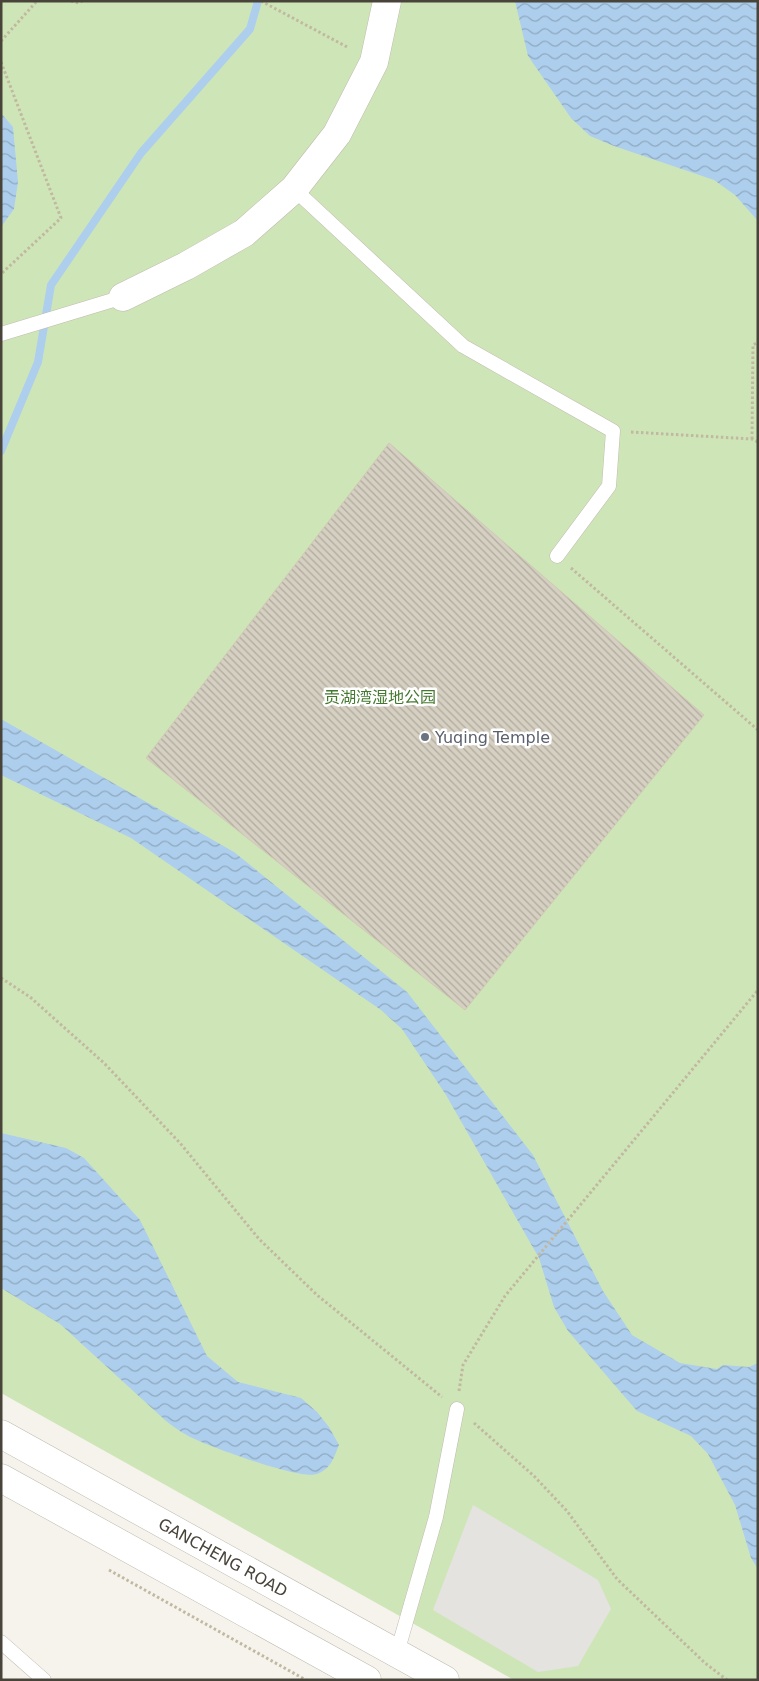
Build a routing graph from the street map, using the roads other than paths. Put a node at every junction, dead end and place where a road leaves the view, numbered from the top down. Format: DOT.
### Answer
graph roads {
  1 [pos="387,1"];
  2 [pos="294,190"];
  3 [pos="124,297"];
  4 [pos="1,334"];
  5 [pos="557,556"];
  6 [pos="457,1409"];
  7 [pos="1,1434"];
  8 [pos="1,1478"];
  9 [pos="1,1642"];
  10 [pos="397,1653"];
  11 [pos="44,1680"];
  12 [pos="368,1680"];
  13 [pos="445,1680"];
  1 -- 2 [label="street"];
  2 -- 3 [label="street"];
  2 -- 5 [label="lane"];
  3 -- 4 [label="lane"];
  6 -- 10 [label="lane"];
  7 -- 10 [label="street, GANCHENG ROAD"];
  8 -- 12 [label="street"];
  9 -- 11 [label="lane"];
  10 -- 13 [label="street, GANCHENG ROAD"];
}
